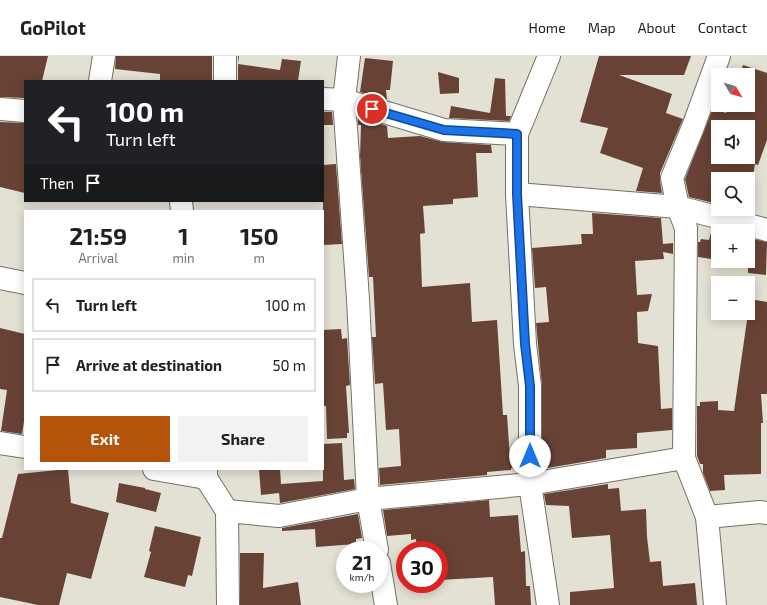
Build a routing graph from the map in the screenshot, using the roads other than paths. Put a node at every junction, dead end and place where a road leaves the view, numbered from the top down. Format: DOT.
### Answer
graph roads {
  1 [pos="104,56"];
  2 [pos="225,56"];
  3 [pos="349,56"];
  4 [pos="549,56"];
  5 [pos="719,56"];
  6 [pos="100,80"];
  7 [pos="225,80"];
  8 [pos="333,100"];
  9 [pos="0,109"];
  10 [pos="24,111"];
  11 [pos="517,134"];
  12 [pos="517,194"];
  13 [pos="678,207"];
  14 [pos="767,230"];
  15 [pos="0,278"];
  16 [pos="24,283"];
  17 [pos="0,443"];
  18 [pos="24,447"];
  19 [pos="684,458"];
  20 [pos="167,470"];
  21 [pos="206,473"];
  22 [pos="530,484"];
  23 [pos="368,499"];
  24 [pos="227,511"];
  25 [pos="767,513"];
  26 [pos="707,517"];
  27 [pos="375,541"];
  28 [pos="384,593"];
  29 [pos="228,605"];
  30 [pos="386,605"];
  31 [pos="548,605"];
  32 [pos="715,605"];
  1 -- 6 [label="street"];
  2 -- 7 [label="street"];
  3 -- 8 [label="street"];
  4 -- 11 [label="street"];
  5 -- 13 [label="street"];
  8 -- 11 [label="street"];
  8 -- 23 [label="street"];
  9 -- 10 [label="street"];
  11 -- 12 [label="street"];
  12 -- 13 [label="street"];
  12 -- 22 [label="street"];
  13 -- 14 [label="street"];
  13 -- 19 [label="street"];
  15 -- 16 [label="street"];
  17 -- 18 [label="street"];
  19 -- 22 [label="street"];
  19 -- 26 [label="street"];
  20 -- 21 [label="street"];
  21 -- 24 [label="street"];
  22 -- 23 [label="street"];
  22 -- 31 [label="street"];
  23 -- 24 [label="street"];
  23 -- 27 [label="street"];
  24 -- 29 [label="street"];
  25 -- 26 [label="street"];
  26 -- 32 [label="street"];
  28 -- 30 [label="street"];
}
